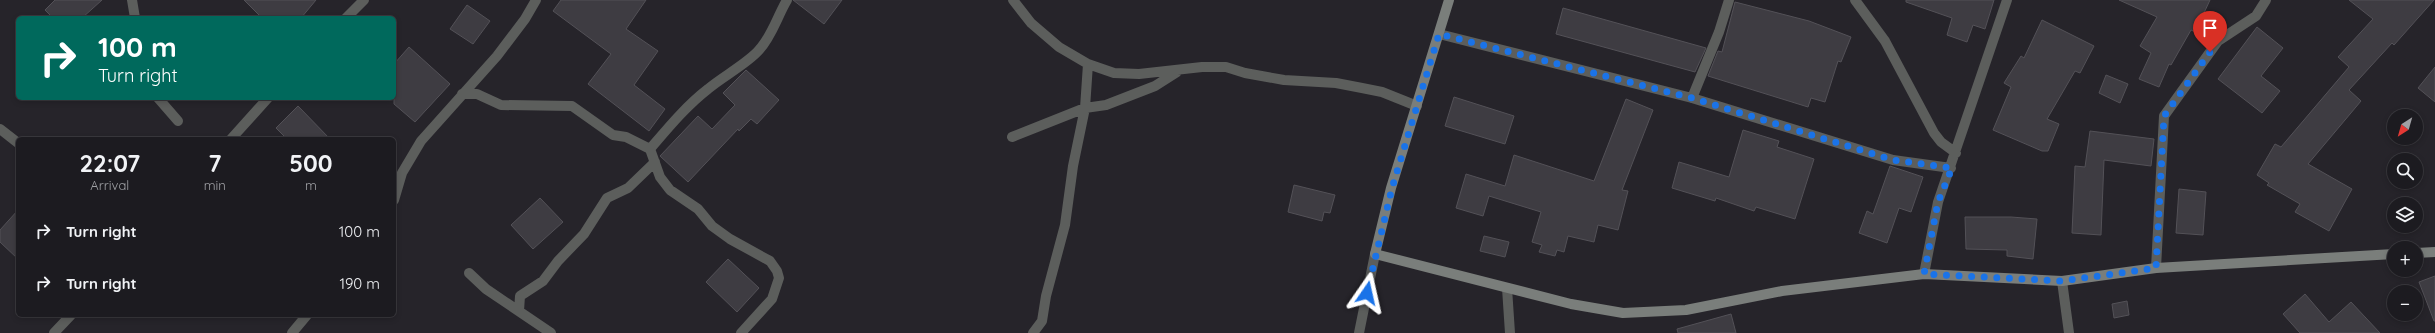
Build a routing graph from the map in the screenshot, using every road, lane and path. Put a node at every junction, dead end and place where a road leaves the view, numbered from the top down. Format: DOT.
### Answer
graph roads {
  1 [pos="132,0"];
  2 [pos="364,0"];
  3 [pos="536,0"];
  4 [pos="787,0"];
  5 [pos="1013,0"];
  6 [pos="1448,0"];
  7 [pos="1729,0"];
  8 [pos="1855,0"];
  9 [pos="2007,0"];
  10 [pos="2266,0"];
  11 [pos="135,16"];
  12 [pos="348,16"];
  13 [pos="1439,34"];
  14 [pos="1088,64"];
  15 [pos="1180,69"];
  16 [pos="462,94"];
  17 [pos="1692,98"];
  18 [pos="160,100"];
  19 [pos="266,100"];
  20 [pos="1417,106"];
  21 [pos="1085,108"];
  22 [pos="178,121"];
  23 [pos="0,129"];
  24 [pos="233,137"];
  25 [pos="1012,137"];
  26 [pos="16,141"];
  27 [pos="650,148"];
  28 [pos="1956,153"];
  29 [pos="654,162"];
  30 [pos="1952,168"];
  31 [pos="396,193"];
  32 [pos="2435,252"];
  33 [pos="2423,253"];
  34 [pos="1375,254"];
  35 [pos="2387,254"];
  36 [pos="2156,268"];
  37 [pos="469,273"];
  38 [pos="1924,274"];
  39 [pos="2062,281"];
  40 [pos="1507,288"];
  41 [pos="519,311"];
  42 [pos="69,317"];
  43 [pos="305,317"];
  44 [pos="54,333"];
  45 [pos="292,333"];
  46 [pos="551,333"];
  47 [pos="741,333"];
  48 [pos="1033,333"];
  49 [pos="1359,333"];
  50 [pos="1510,333"];
  51 [pos="2069,333"];
  1 -- 11 [label="street"];
  2 -- 12 [label="street"];
  3 -- 16 [label="street"];
  4 -- 27 [label="street"];
  5 -- 14 [label="street"];
  6 -- 13 [label="street"];
  7 -- 17 [label="street"];
  8 -- 28 [label="street"];
  9 -- 28 [label="street"];
  10 -- 36 [label="street"];
  13 -- 17 [label="street"];
  13 -- 20 [label="street"];
  14 -- 15 [label="street"];
  14 -- 21 [label="street"];
  15 -- 20 [label="street"];
  15 -- 21 [label="street"];
  16 -- 27 [label="street"];
  16 -- 31 [label="street"];
  17 -- 30 [label="street"];
  18 -- 22 [label="street"];
  19 -- 24 [label="street"];
  20 -- 34 [label="street"];
  21 -- 25 [label="street"];
  21 -- 48 [label="street"];
  23 -- 26 [label="street"];
  27 -- 29 [label="street"];
  28 -- 30 [label="street"];
  29 -- 41 [label="street"];
  29 -- 47 [label="street"];
  30 -- 38 [label="street"];
  32 -- 33 [label="street"];
  34 -- 40 [label="street"];
  34 -- 49 [label="street"];
  35 -- 36 [label="street"];
  36 -- 39 [label="street"];
  37 -- 41 [label="street"];
  38 -- 39 [label="street"];
  38 -- 40 [label="street"];
  39 -- 51 [label="street"];
  40 -- 50 [label="street"];
  41 -- 46 [label="street"];
  42 -- 44 [label="street"];
  43 -- 45 [label="street"];
}
